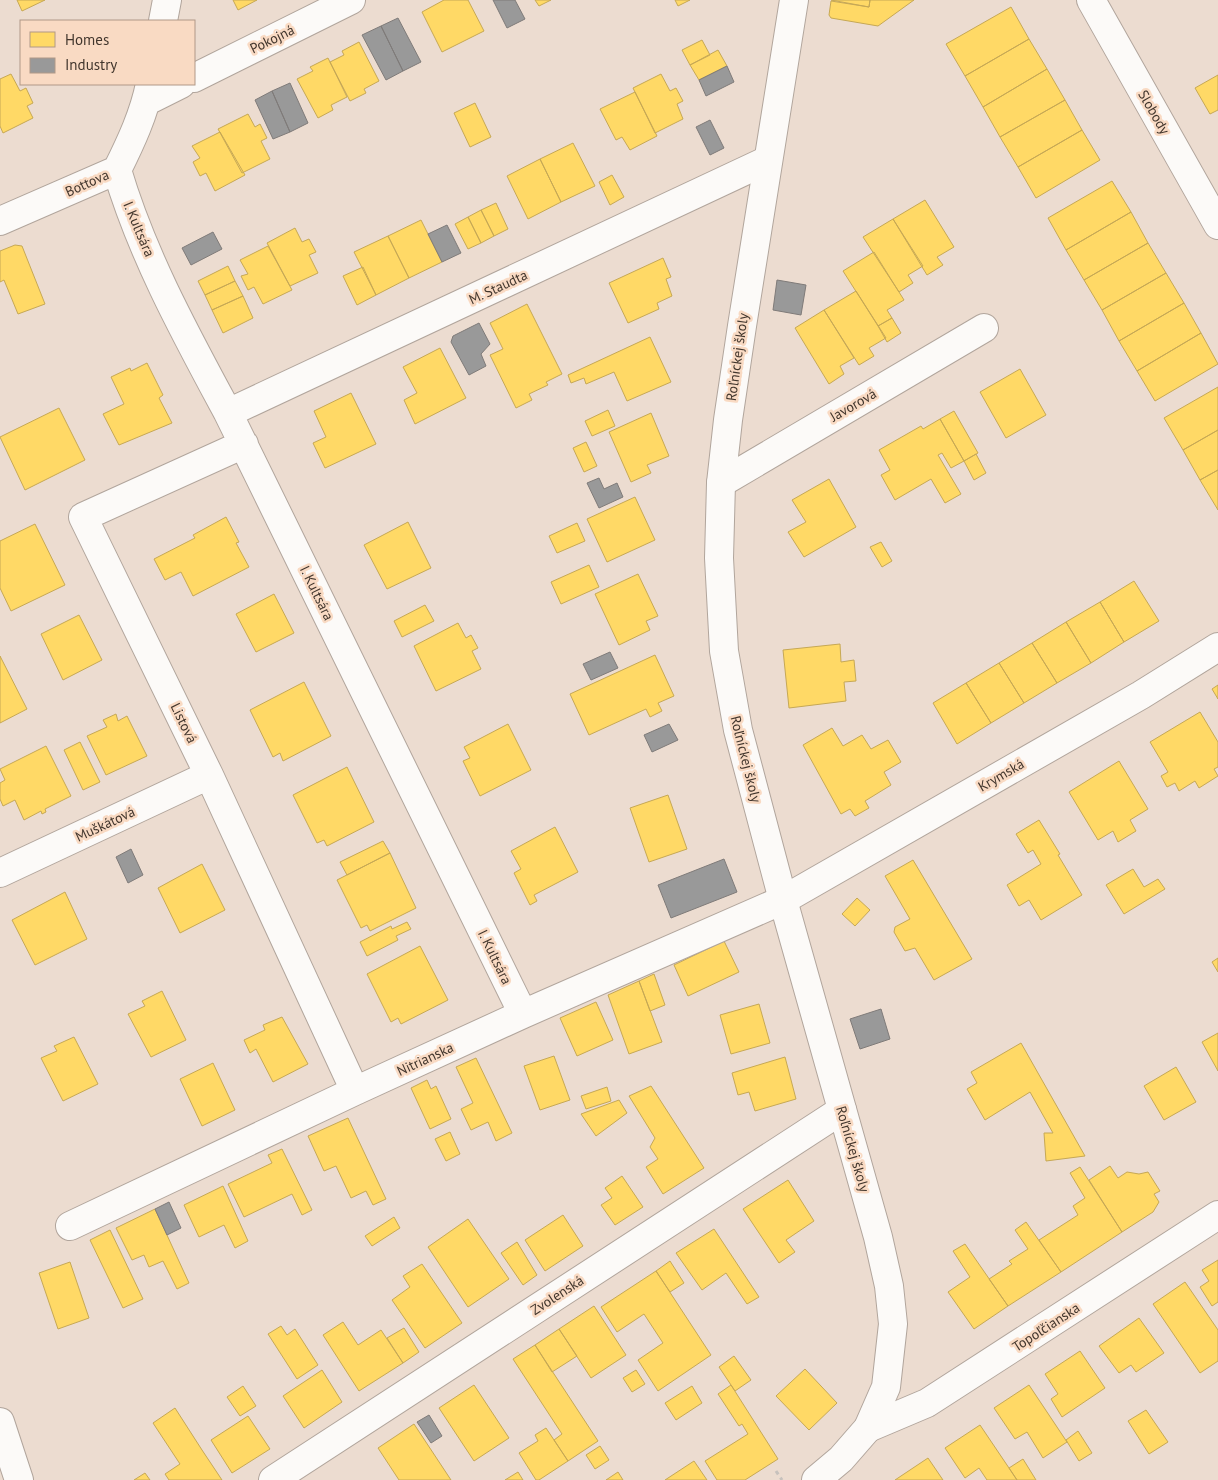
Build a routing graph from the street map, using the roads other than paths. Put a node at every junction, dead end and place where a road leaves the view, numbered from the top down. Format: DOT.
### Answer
graph roads {
  1 [pos="167,0"];
  2 [pos="350,0"];
  3 [pos="794,0"];
  4 [pos="1091,0"];
  5 [pos="163,20"];
  6 [pos="195,78"];
  7 [pos="178,85"];
  8 [pos="148,92"];
  9 [pos="768,160"];
  10 [pos="117,170"];
  11 [pos="0,221"];
  12 [pos="1218,225"];
  13 [pos="984,328"];
  14 [pos="228,413"];
  15 [pos="244,444"];
  16 [pos="722,483"];
  17 [pos="1218,647"];
  18 [pos="209,775"];
  19 [pos="0,873"];
  20 [pos="782,900"];
  21 [pos="523,1014"];
  22 [pos="355,1091"];
  23 [pos="842,1110"];
  24 [pos="1218,1215"];
  25 [pos="70,1226"];
  26 [pos="0,1422"];
  27 [pos="868,1428"];
  28 [pos="19,1480"];
  29 [pos="273,1480"];
  30 [pos="816,1480"];
  1 -- 5 [label="street"];
  2 -- 6 [label="street, Pokojná"];
  3 -- 9 [label="street, Roľníckej školy"];
  4 -- 12 [label="street, Slobody"];
  7 -- 8 [label="street"];
  8 -- 10 [label="street, Bottova"];
  9 -- 14 [label="street, M. Staudta"];
  9 -- 16 [label="street, Roľníckej školy"];
  10 -- 11 [label="street, Bottova"];
  10 -- 14 [label="street, I. Kultsára"];
  13 -- 16 [label="street, Javorová"];
  14 -- 15 [label="street, I. Kultsára"];
  15 -- 18 [label="street, Listová"];
  15 -- 21 [label="street, I. Kultsára"];
  16 -- 20 [label="street, Roľníckej školy"];
  17 -- 20 [label="street, Krymská"];
  18 -- 19 [label="street, Muškátová"];
  18 -- 22 [label="street, Listová"];
  20 -- 21 [label="street, Nitrianska"];
  20 -- 23 [label="street, Roľníckej školy"];
  21 -- 22 [label="street, Nitrianska"];
  22 -- 25 [label="street, Nitrianska"];
  23 -- 27 [label="street, Roľníckej školy"];
  23 -- 29 [label="street, Zvolenská"];
  24 -- 27 [label="street, Topoľčianska"];
  26 -- 28 [label="street"];
  27 -- 30 [label="street, Roľníckej školy"];
}
